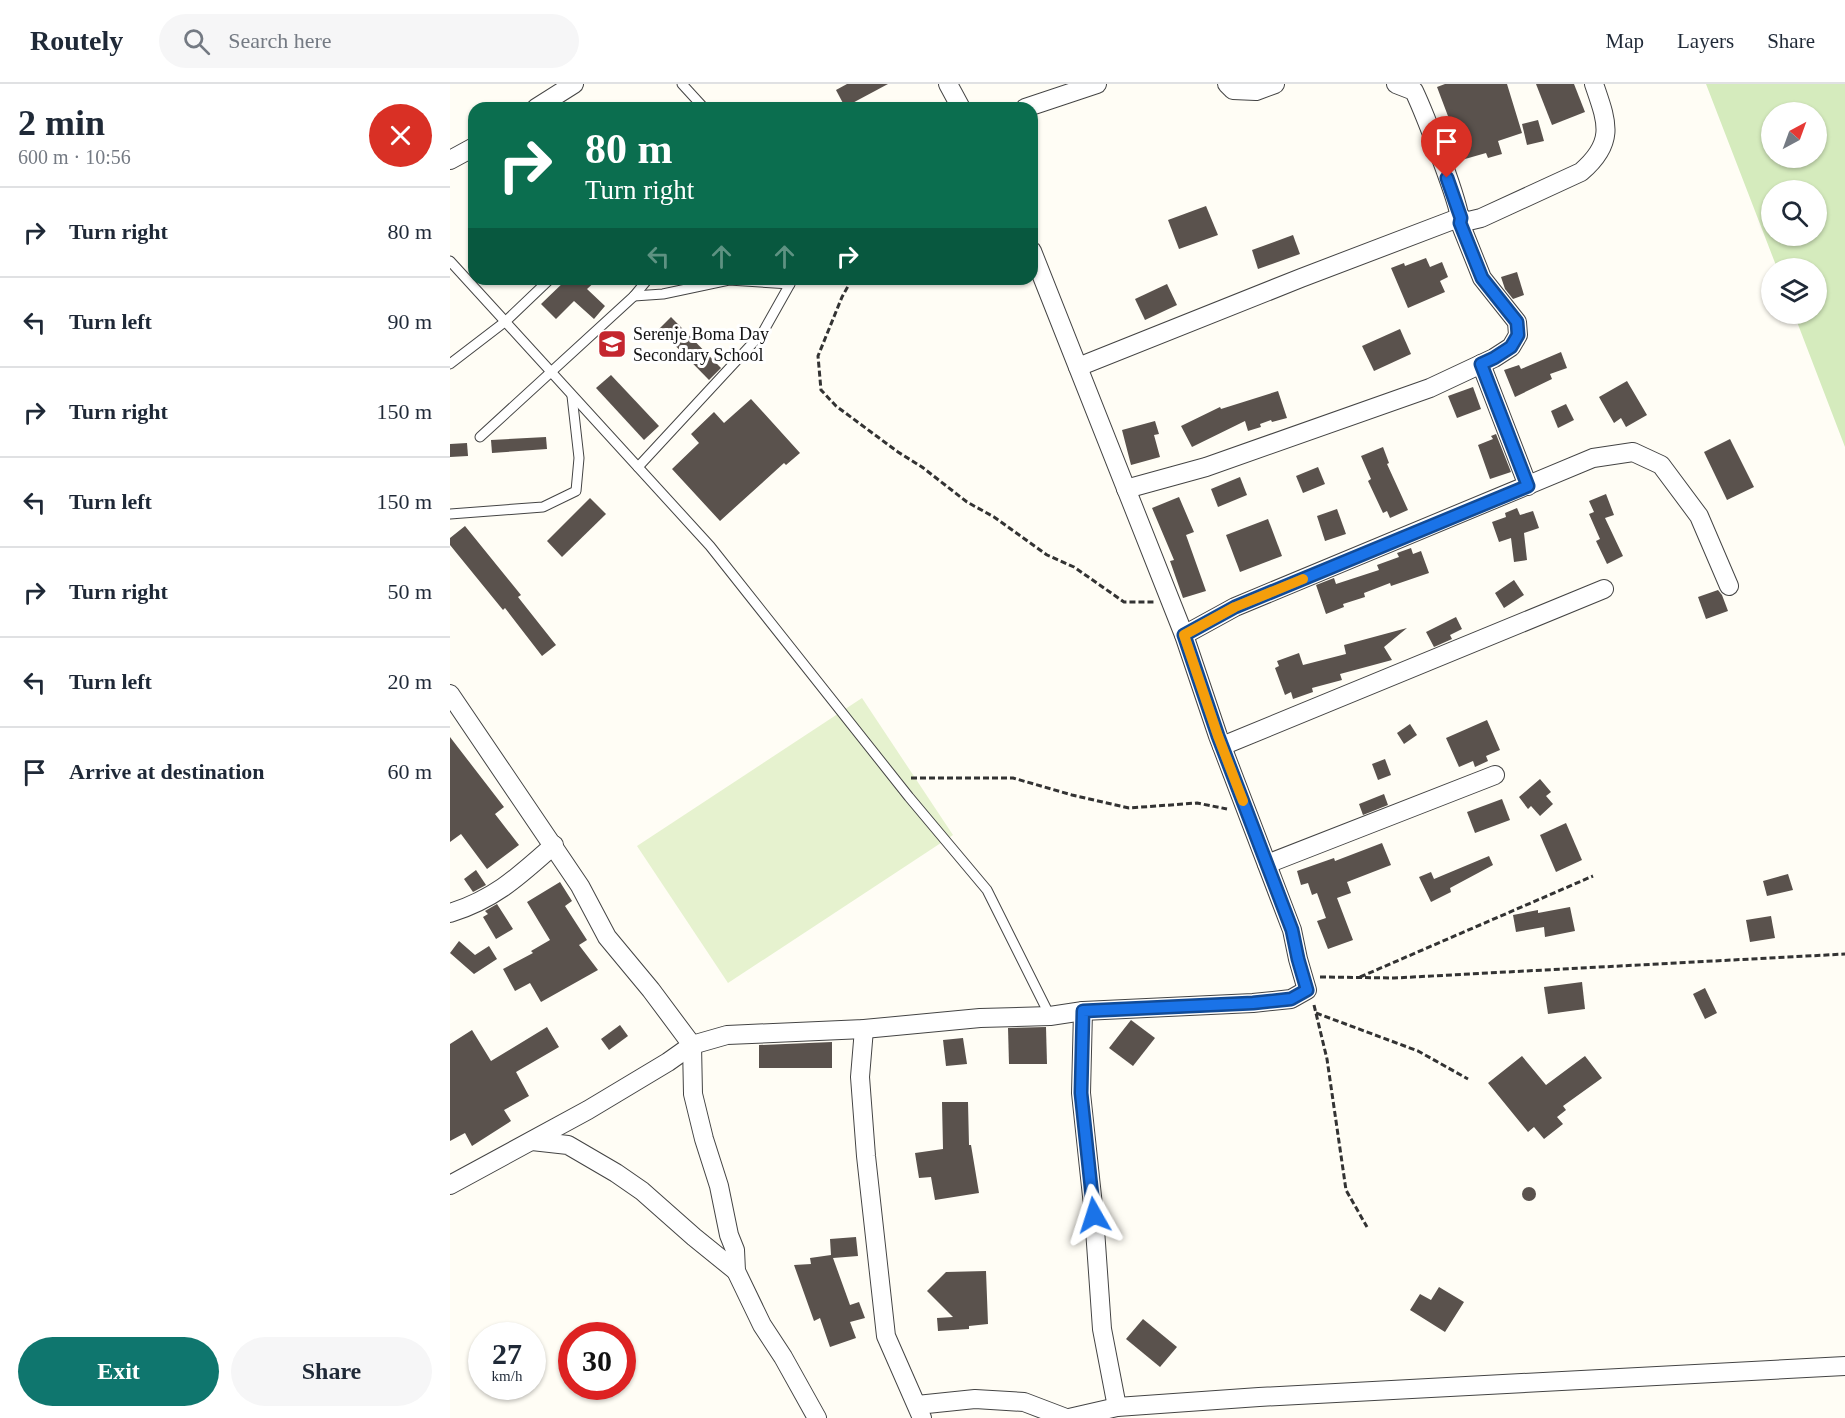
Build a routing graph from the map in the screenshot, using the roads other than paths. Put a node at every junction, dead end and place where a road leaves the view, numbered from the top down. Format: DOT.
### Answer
graph roads {
  1 [pos="574,84"];
  2 [pos="682,84"];
  3 [pos="948,84"];
  4 [pos="1098,84"];
  5 [pos="1227,84"];
  6 [pos="1275,84"];
  7 [pos="1396,84"];
  8 [pos="1594,84"];
  9 [pos="546,102"];
  10 [pos="698,102"];
  11 [pos="958,102"];
  12 [pos="1038,104"];
  13 [pos="468,150"];
  14 [pos="450,160"];
  15 [pos="1460,220"];
  16 [pos="450,261"];
  17 [pos="1038,266"];
  18 [pos="468,280"];
  19 [pos="472,285"];
  20 [pos="544,285"];
  21 [pos="643,285"];
  22 [pos="705,285"];
  23 [pos="788,285"];
  24 [pos="634,296"];
  25 [pos="506,321"];
  26 [pos="450,364"];
  27 [pos="1481,364"];
  28 [pos="1078,367"];
  29 [pos="550,372"];
  30 [pos="572,396"];
  31 [pos="480,437"];
  32 [pos="638,467"];
  33 [pos="1528,486"];
  34 [pos="1126,489"];
  35 [pos="450,514"];
  36 [pos="1729,586"];
  37 [pos="1604,589"];
  38 [pos="1184,635"];
  39 [pos="450,694"];
  40 [pos="1222,746"];
  41 [pos="1495,775"];
  42 [pos="554,845"];
  43 [pos="1267,864"];
  44 [pos="450,913"];
  45 [pos="1083,1011"];
  46 [pos="1050,1016"];
  47 [pos="864,1029"];
  48 [pos="692,1045"];
  49 [pos="532,1141"];
  50 [pos="450,1185"];
  51 [pos="736,1271"];
  52 [pos="1845,1366"];
  53 [pos="1117,1407"];
  54 [pos="919,1411"];
  55 [pos="817,1418"];
  56 [pos="1068,1418"];
  1 -- 9 [label="street"];
  2 -- 10 [label="lane"];
  3 -- 11 [label="street"];
  4 -- 12 [label="street"];
  5 -- 6 [label="street"];
  7 -- 15 [label="street"];
  8 -- 15 [label="street"];
  13 -- 14 [label="street"];
  15 -- 27 [label="street"];
  15 -- 28 [label="street"];
  16 -- 18 [label="lane"];
  17 -- 28 [label="street"];
  19 -- 25 [label="lane"];
  20 -- 25 [label="lane"];
  21 -- 24 [label="lane"];
  22 -- 24 [label="lane"];
  23 -- 32 [label="lane"];
  24 -- 29 [label="lane"];
  25 -- 26 [label="lane"];
  25 -- 29 [label="lane"];
  27 -- 33 [label="street"];
  27 -- 34 [label="street"];
  28 -- 34 [label="street"];
  29 -- 30 [label="lane"];
  29 -- 31 [label="lane"];
  30 -- 32 [label="lane"];
  30 -- 35 [label="lane"];
  32 -- 46 [label="lane"];
  33 -- 36 [label="street"];
  33 -- 38 [label="street"];
  34 -- 38 [label="street"];
  37 -- 40 [label="street"];
  38 -- 40 [label="street"];
  39 -- 42 [label="street"];
  40 -- 43 [label="street"];
  41 -- 43 [label="street"];
  42 -- 44 [label="street"];
  42 -- 48 [label="street"];
  43 -- 45 [label="street"];
  45 -- 46 [label="street"];
  45 -- 53 [label="street"];
  46 -- 47 [label="street"];
  47 -- 48 [label="street"];
  47 -- 54 [label="street"];
  48 -- 49 [label="street"];
  48 -- 51 [label="street"];
  49 -- 50 [label="street"];
  49 -- 51 [label="street"];
  51 -- 55 [label="street"];
  52 -- 53 [label="street"];
  53 -- 56 [label="street"];
  54 -- 56 [label="street"];
}
